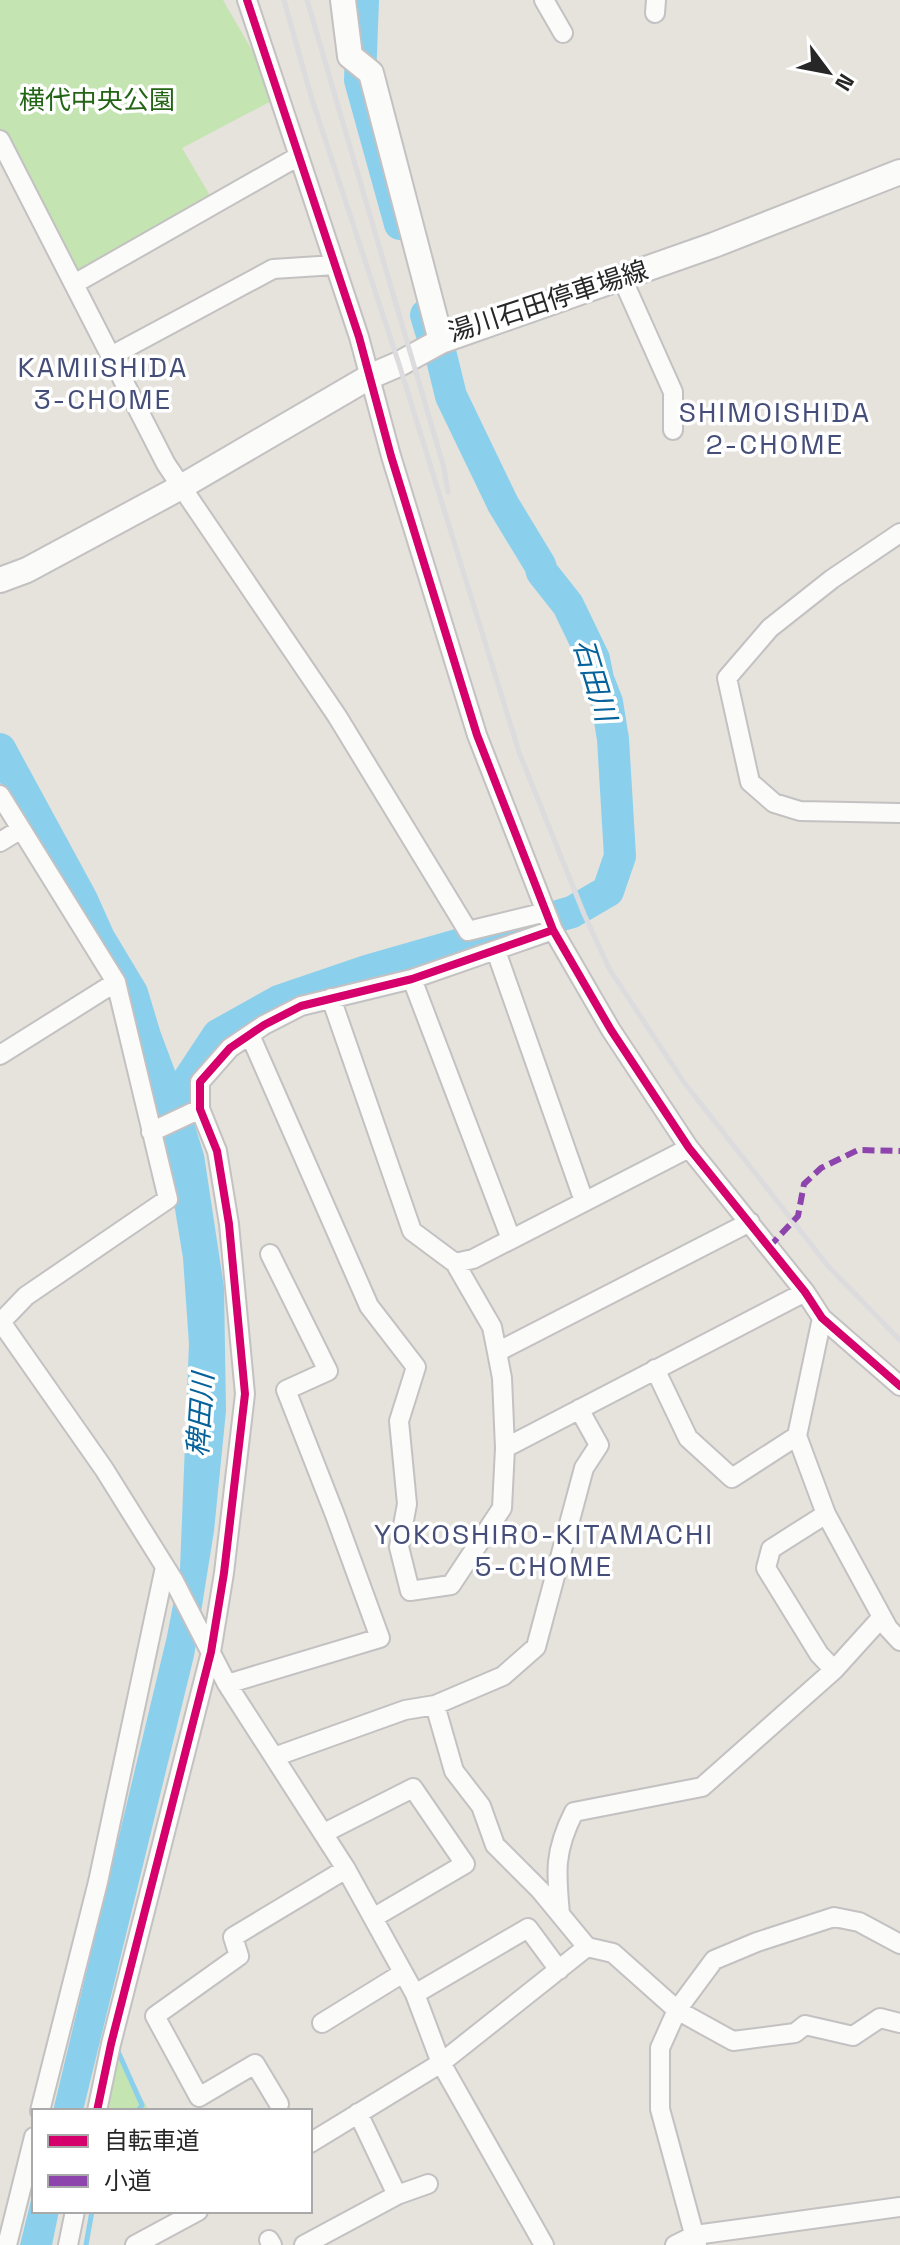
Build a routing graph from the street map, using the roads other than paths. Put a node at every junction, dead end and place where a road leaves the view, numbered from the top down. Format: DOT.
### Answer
graph roads {
  1 [pos="247,0"];
  2 [pos="343,0"];
  3 [pos="544,0"];
  4 [pos="563,33"];
  5 [pos="0,140"];
  6 [pos="299,156"];
  7 [pos="900,172"];
  8 [pos="335,265"];
  9 [pos="622,278"];
  10 [pos="74,284"];
  11 [pos="441,341"];
  12 [pos="111,356"];
  13 [pos="371,376"];
  14 [pos="673,430"];
  15 [pos="181,487"];
  16 [pos="900,533"];
  17 [pos="0,580"];
  18 [pos="0,795"];
  19 [pos="900,813"];
  20 [pos="21,829"];
  21 [pos="0,842"];
  22 [pos="546,912"];
  23 [pos="553,930"];
  24 [pos="496,951"];
  25 [pos="412,979"];
  26 [pos="116,982"];
  27 [pos="331,998"];
  28 [pos="250,1035"];
  29 [pos="0,1055"];
  30 [pos="200,1109"];
  31 [pos="151,1132"];
  32 [pos="689,1148"];
  33 [pos="584,1201"];
  34 [pos="750,1222"];
  35 [pos="511,1239"];
  36 [pos="270,1254"];
  37 [pos="455,1263"];
  38 [pos="805,1292"];
  39 [pos="822,1318"];
  40 [pos="0,1322"];
  41 [pos="497,1352"];
  42 [pos="655,1369"];
  43 [pos="900,1386"];
  44 [pos="579,1409"];
  45 [pos="797,1436"];
  46 [pos="505,1448"];
  47 [pos="826,1514"];
  48 [pos="169,1574"];
  49 [pos="882,1617"];
  50 [pos="900,1641"];
  51 [pos="209,1647"];
  52 [pos="834,1670"];
  53 [pos="227,1684"];
  54 [pos="435,1705"];
  55 [pos="274,1757"];
  56 [pos="324,1833"];
  57 [pos="346,1869"];
  58 [pos="560,1914"];
  59 [pos="373,1918"];
  60 [pos="900,1944"];
  61 [pos="587,1947"];
  62 [pos="559,1970"];
  63 [pos="403,1973"];
  64 [pos="415,1994"];
  65 [pos="677,2010"];
  66 [pos="322,2023"];
  67 [pos="900,2023"];
  68 [pos="441,2063"];
  69 [pos="279,2104"];
  70 [pos="41,2109"];
  71 [pos="97,2109"];
  72 [pos="358,2113"];
  73 [pos="312,2142"];
  74 [pos="32,2145"];
  75 [pos="428,2184"];
  76 [pos="397,2195"];
  77 [pos="900,2207"];
  78 [pos="75,2213"];
  79 [pos="194,2213"];
  80 [pos="696,2240"];
  81 [pos="7,2245"];
  82 [pos="68,2245"];
  83 [pos="135,2245"];
  84 [pos="304,2245"];
  85 [pos="544,2245"];
  86 [pos="675,2245"];
  1 -- 6 [label="street"];
  2 -- 11 [label="main road, 湯川石田停車場線"];
  3 -- 4 [label="street"];
  5 -- 10 [label="street"];
  6 -- 8 [label="street"];
  6 -- 10 [label="street"];
  7 -- 9 [label="main road, 湯川石田停車場線"];
  8 -- 12 [label="street"];
  8 -- 13 [label="street"];
  9 -- 11 [label="main road, 湯川石田停車場線"];
  9 -- 14 [label="street"];
  10 -- 12 [label="street"];
  11 -- 13 [label="main road"];
  12 -- 15 [label="street"];
  13 -- 15 [label="main road"];
  13 -- 22 [label="street"];
  15 -- 17 [label="main road"];
  15 -- 22 [label="street"];
  16 -- 19 [label="street"];
  18 -- 20 [label="street"];
  20 -- 21 [label="street"];
  20 -- 26 [label="street"];
  22 -- 23 [label="street"];
  23 -- 24 [label="street"];
  23 -- 32 [label="street"];
  24 -- 25 [label="street"];
  24 -- 33 [label="street"];
  25 -- 27 [label="street"];
  25 -- 35 [label="street"];
  26 -- 29 [label="street"];
  26 -- 31 [label="street"];
  27 -- 28 [label="street"];
  27 -- 37 [label="street"];
  28 -- 30 [label="street"];
  28 -- 46 [label="street"];
  30 -- 31 [label="street"];
  30 -- 51 [label="street"];
  31 -- 40 [label="street"];
  32 -- 33 [label="street"];
  32 -- 34 [label="street"];
  33 -- 35 [label="street"];
  34 -- 38 [label="street"];
  34 -- 41 [label="street"];
  35 -- 37 [label="street"];
  36 -- 53 [label="street"];
  37 -- 41 [label="street"];
  38 -- 39 [label="street"];
  38 -- 42 [label="street"];
  39 -- 43 [label="street"];
  39 -- 45 [label="street"];
  40 -- 48 [label="street"];
  41 -- 46 [label="street"];
  42 -- 44 [label="street"];
  42 -- 45 [label="street"];
  44 -- 46 [label="street"];
  44 -- 54 [label="street"];
  45 -- 47 [label="street"];
  47 -- 49 [label="street"];
  47 -- 52 [label="street"];
  48 -- 51 [label="street"];
  48 -- 70 [label="street"];
  49 -- 50 [label="street"];
  49 -- 52 [label="street"];
  51 -- 53 [label="street"];
  51 -- 71 [label="street"];
  52 -- 58 [label="street"];
  53 -- 55 [label="street"];
  54 -- 55 [label="street"];
  54 -- 58 [label="street"];
  55 -- 56 [label="street"];
  56 -- 57 [label="street"];
  56 -- 59 [label="street"];
  57 -- 59 [label="street"];
  57 -- 69 [label="street"];
  58 -- 61 [label="street"];
  59 -- 63 [label="street"];
  60 -- 65 [label="street"];
  61 -- 62 [label="street"];
  61 -- 65 [label="street"];
  62 -- 64 [label="street"];
  62 -- 68 [label="street"];
  63 -- 64 [label="street"];
  63 -- 66 [label="street"];
  64 -- 68 [label="street"];
  65 -- 67 [label="street"];
  65 -- 80 [label="street"];
  68 -- 72 [label="street"];
  68 -- 85 [label="street"];
  72 -- 73 [label="street"];
  72 -- 76 [label="street"];
  74 -- 81 [label="street"];
  75 -- 76 [label="street"];
  76 -- 84 [label="street"];
  77 -- 80 [label="street"];
  78 -- 82 [label="street"];
  79 -- 83 [label="street"];
  80 -- 86 [label="street"];
}
